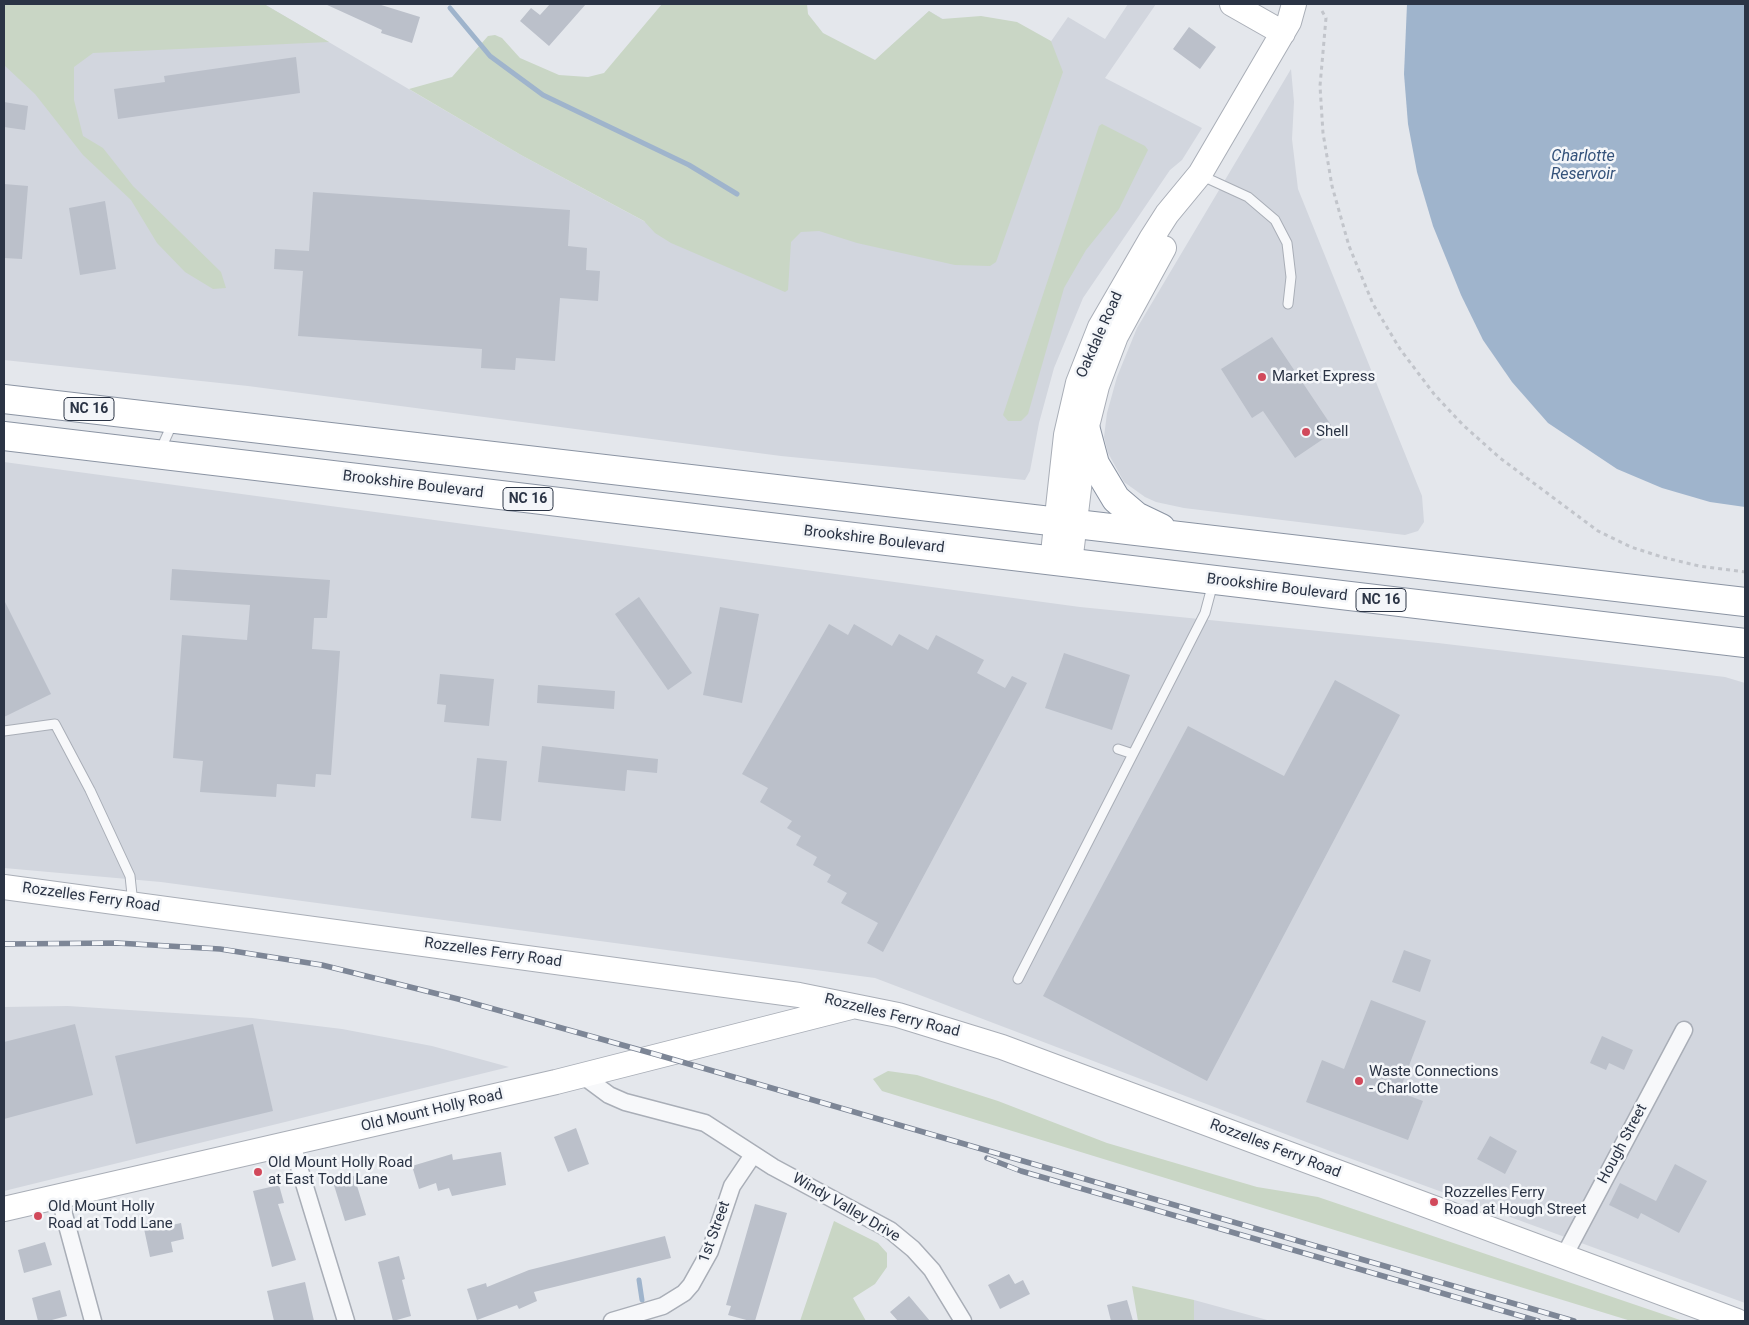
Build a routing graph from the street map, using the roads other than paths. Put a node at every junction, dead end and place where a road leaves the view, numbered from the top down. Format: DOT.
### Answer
graph roads {
  1 [pos="1232,4"];
  2 [pos="1313,8"];
  3 [pos="1289,20"];
  4 [pos="1195,181"];
  5 [pos="1288,304"];
  6 [pos="4,399"];
  7 [pos="174,420"];
  8 [pos="1086,430"];
  9 [pos="4,436"];
  10 [pos="159,454"];
  11 [pos="1065,521"];
  12 [pos="1179,535"];
  13 [pos="1061,562"];
  14 [pos="1214,581"];
  15 [pos="1745,602"];
  16 [pos="1745,643"];
  17 [pos="4,731"];
  18 [pos="1118,749"];
  19 [pos="1133,754"];
  20 [pos="4,887"];
  21 [pos="133,904"];
  22 [pos="1018,979"];
  23 [pos="858,1006"];
  24 [pos="1684,1030"];
  25 [pos="582,1075"];
  26 [pos="292,1144"];
  27 [pos="753,1155"];
  28 [pos="59,1196"];
  29 [pos="4,1209"];
  30 [pos="1563,1258"];
  31 [pos="93,1321"];
  32 [pos="346,1321"];
  33 [pos="612,1321"];
  34 [pos="963,1321"];
  35 [pos="1737,1321"];
  1 -- 3 [label="street"];
  2 -- 3 [label="street, Oakdale Road"];
  3 -- 4 [label="street, Oakdale Road"];
  4 -- 5 [label="lane"];
  4 -- 8 [label="street, Oakdale Road"];
  4 -- 11 [label="street, Oakdale Road"];
  6 -- 7 [label="highway, NC 16"];
  7 -- 10 [label="lane"];
  7 -- 11 [label="highway, NC 16"];
  8 -- 11 [label="street, Oakdale Road"];
  8 -- 12 [label="highway"];
  9 -- 10 [label="highway, Brookshire Boulevard / NC 16"];
  10 -- 13 [label="highway, Brookshire Boulevard / NC 16"];
  11 -- 12 [label="highway, NC 16"];
  11 -- 13 [label="street, Oakdale Road"];
  12 -- 15 [label="highway, NC 16"];
  13 -- 14 [label="highway, Brookshire Boulevard / NC 16"];
  14 -- 16 [label="highway, Brookshire Boulevard / NC 16"];
  14 -- 19 [label="lane"];
  17 -- 21 [label="lane"];
  18 -- 19 [label="lane"];
  19 -- 22 [label="lane"];
  20 -- 21 [label="street, Rozzelles Ferry Road"];
  21 -- 23 [label="street, Rozzelles Ferry Road"];
  23 -- 25 [label="street, Old Mount Holly Road"];
  23 -- 30 [label="street, Rozzelles Ferry Road"];
  24 -- 30 [label="street, Hough Street"];
  25 -- 26 [label="street, Old Mount Holly Road"];
  25 -- 27 [label="street, Windy Valley Drive"];
  26 -- 28 [label="street, Old Mount Holly Road"];
  26 -- 32 [label="street"];
  27 -- 33 [label="street, 1st Street"];
  27 -- 34 [label="street, Windy Valley Drive"];
  28 -- 29 [label="street, Old Mount Holly Road"];
  28 -- 31 [label="street"];
  30 -- 35 [label="street, Rozzelles Ferry Road"];
}
